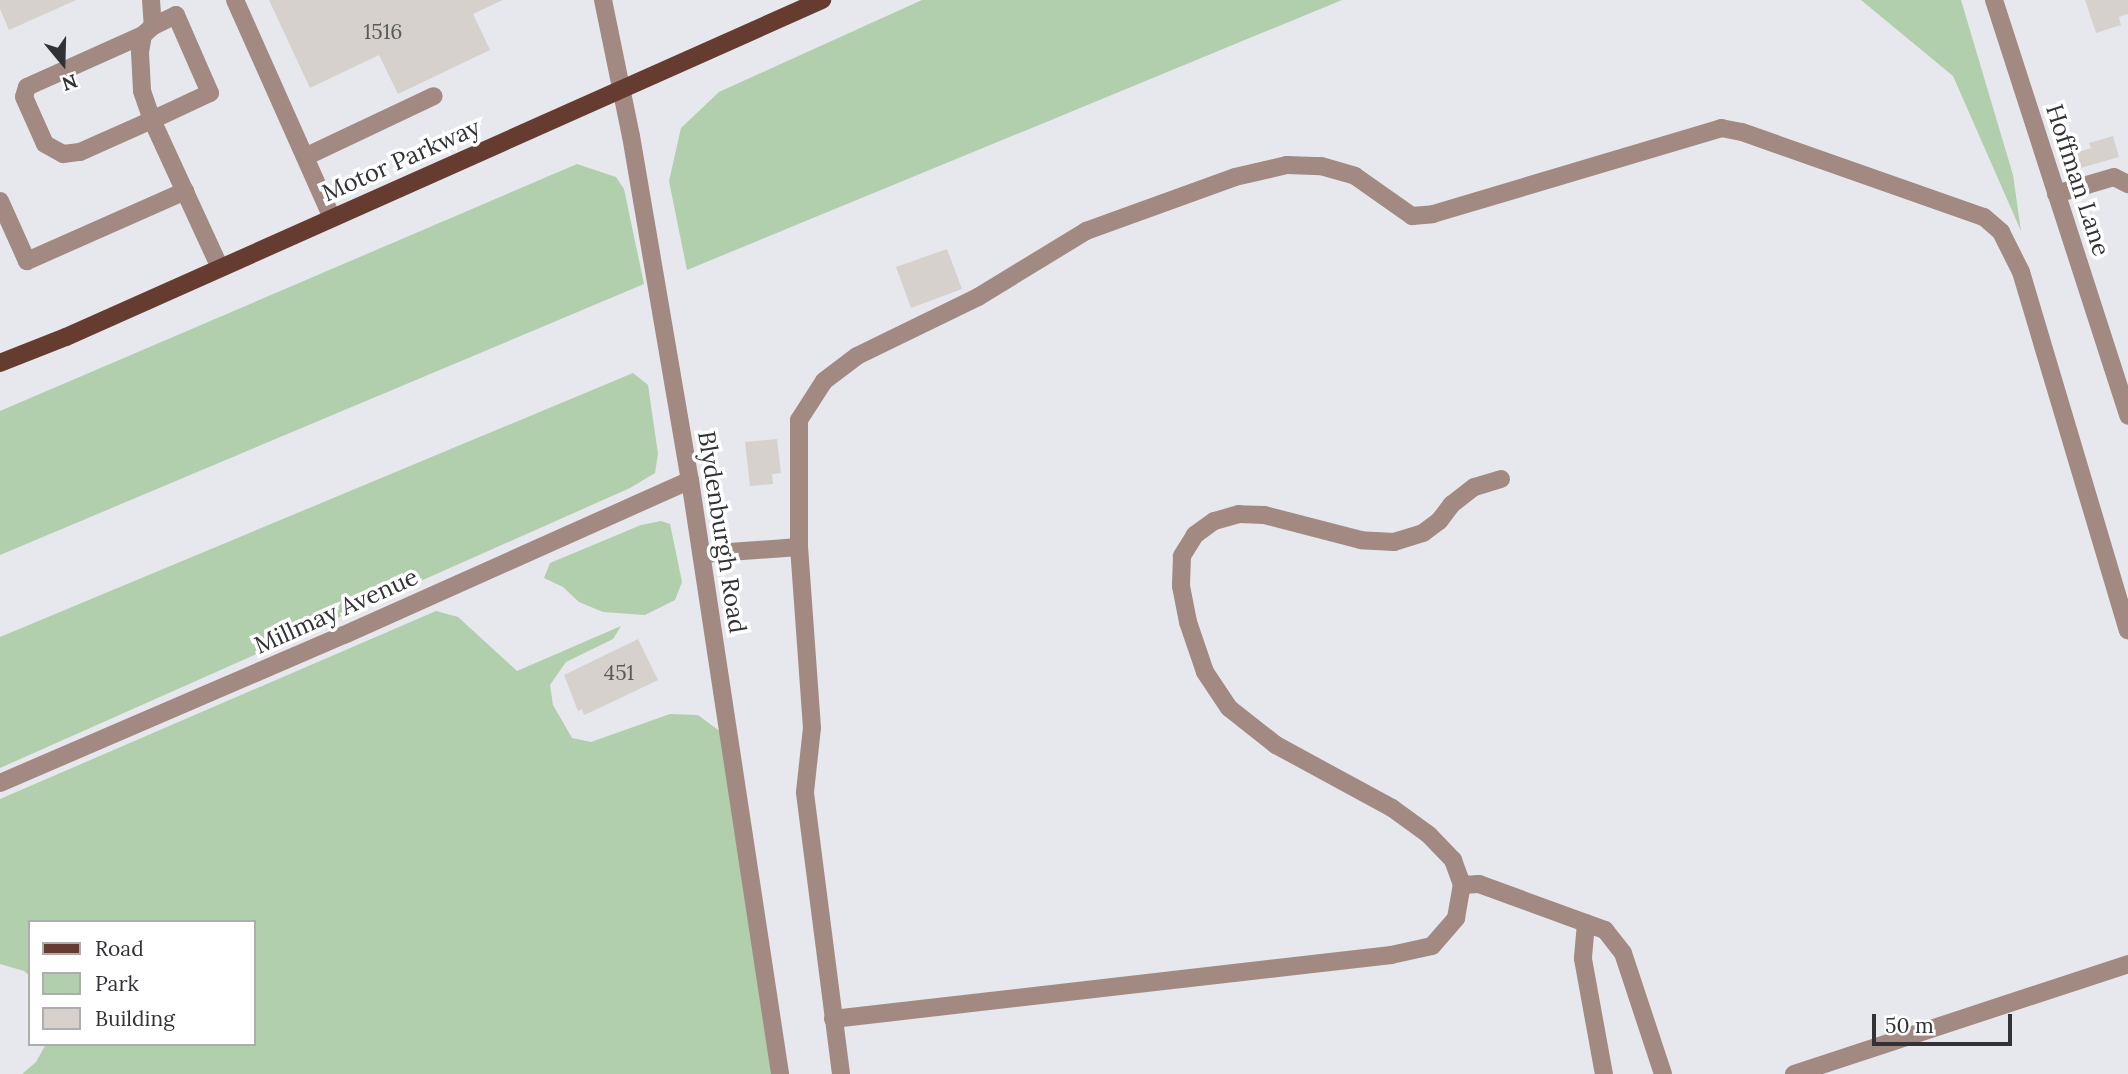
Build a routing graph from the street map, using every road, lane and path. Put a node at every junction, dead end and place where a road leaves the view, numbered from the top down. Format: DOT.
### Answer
graph roads {
  1 [pos="151,0"];
  2 [pos="235,0"];
  3 [pos="603,0"];
  4 [pos="822,0"];
  5 [pos="1994,0"];
  6 [pos="148,31"];
  7 [pos="621,89"];
  8 [pos="434,96"];
  9 [pos="152,120"];
  10 [pos="307,156"];
  11 [pos="2128,184"];
  12 [pos="185,191"];
  13 [pos="2056,194"];
  14 [pos="0,201"];
  15 [pos="332,218"];
  16 [pos="220,268"];
  17 [pos="0,363"];
  18 [pos="2128,416"];
  19 [pos="1501,479"];
  20 [pos="690,480"];
  21 [pos="799,547"];
  22 [pos="702,554"];
  23 [pos="2128,630"];
  24 [pos="0,783"];
  25 [pos="1462,885"];
  26 [pos="1586,923"];
  27 [pos="2128,964"];
  28 [pos="834,1019"];
  29 [pos="780,1074"];
  30 [pos="841,1074"];
  31 [pos="1604,1074"];
  32 [pos="1663,1074"];
  33 [pos="1794,1074"];
  1 -- 6 [label="street"];
  2 -- 10 [label="street"];
  3 -- 7 [label="street, Blydenburgh Road"];
  4 -- 7 [label="main road, Motor Parkway"];
  5 -- 13 [label="street, Hoffman Lane"];
  6 -- 9 [label="street"];
  6 -- 9 [label="street"];
  6 -- 9 [label="street"];
  7 -- 15 [label="main road, Motor Parkway"];
  7 -- 20 [label="street, Blydenburgh Road"];
  8 -- 10 [label="street"];
  9 -- 12 [label="street"];
  10 -- 15 [label="street"];
  11 -- 13 [label="street"];
  12 -- 14 [label="street"];
  12 -- 16 [label="street"];
  13 -- 18 [label="street, Hoffman Lane"];
  15 -- 16 [label="main road, Motor Parkway"];
  16 -- 17 [label="main road, Motor Parkway"];
  19 -- 25 [label="street"];
  20 -- 22 [label="street, Blydenburgh Road"];
  20 -- 24 [label="street, Millmay Avenue"];
  21 -- 22 [label="street"];
  21 -- 23 [label="street"];
  21 -- 28 [label="street"];
  22 -- 29 [label="street, Blydenburgh Road"];
  25 -- 26 [label="street"];
  25 -- 28 [label="street"];
  26 -- 31 [label="street"];
  26 -- 32 [label="street"];
  27 -- 33 [label="street"];
  28 -- 30 [label="street"];
}
